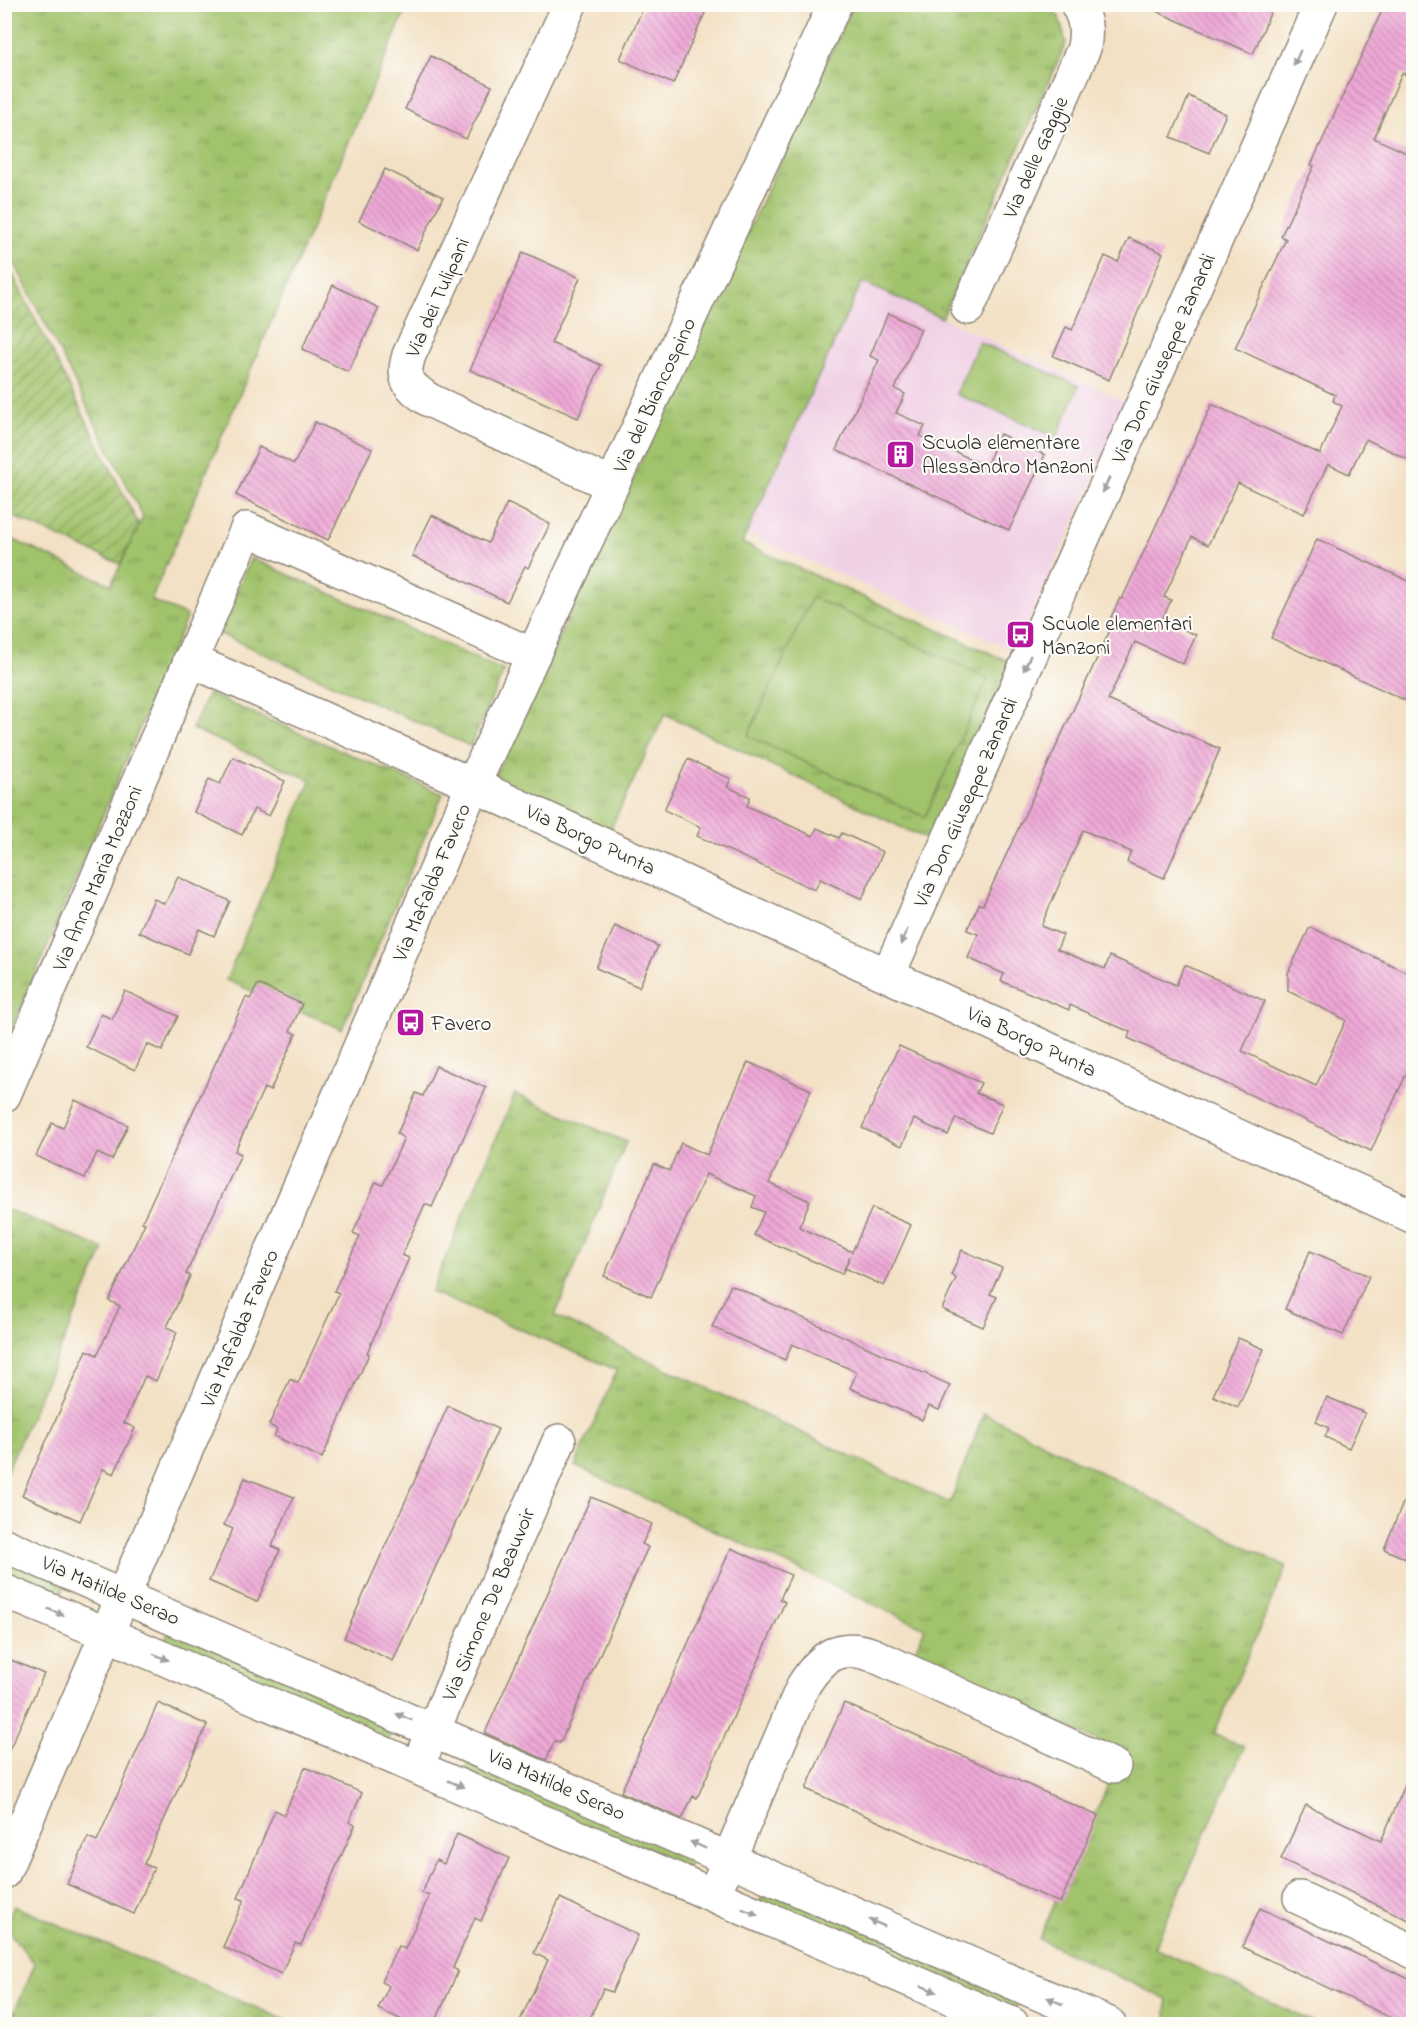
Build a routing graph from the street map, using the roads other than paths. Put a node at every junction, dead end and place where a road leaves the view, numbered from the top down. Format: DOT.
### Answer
graph roads {
  1 [pos="570,4"];
  2 [pos="835,4"];
  3 [pos="1077,4"];
  4 [pos="1321,4"];
  5 [pos="968,308"];
  6 [pos="612,485"];
  7 [pos="533,655"];
  8 [pos="190,660"];
  9 [pos="473,785"];
  10 [pos="888,975"];
  11 [pos="4,1095"];
  12 [pos="1410,1214"];
  13 [pos="559,1441"];
  14 [pos="4,1545"];
  15 [pos="4,1591"];
  16 [pos="123,1595"];
  17 [pos="107,1634"];
  18 [pos="434,1730"];
  19 [pos="1114,1766"];
  20 [pos="417,1767"];
  21 [pos="729,1859"];
  22 [pos="4,1872"];
  23 [pos="714,1896"];
  24 [pos="1300,1898"];
  25 [pos="1413,1952"];
  26 [pos="1012,2025"];
  27 [pos="1109,2025"];
  1 -- 6 [label="street, Via dei Tulipani"];
  2 -- 6 [label="street, Via del Biancospino"];
  3 -- 5 [label="street, Via delle Gaggie"];
  4 -- 10 [label="street, Via Don Giuseppe Zanardi, one-way"];
  6 -- 7 [label="street, Via del Biancospino"];
  7 -- 8 [label="street"];
  7 -- 9 [label="street, Via del Biancospino"];
  8 -- 9 [label="street, Via Borgo Punta"];
  8 -- 11 [label="street, Via Anna Maria Mozzoni"];
  9 -- 10 [label="street, Via Borgo Punta"];
  9 -- 16 [label="street, Via Mafalda Favero"];
  10 -- 12 [label="street, Via Borgo Punta"];
  13 -- 18 [label="street, Via Simone De Beauvoir"];
  14 -- 16 [label="street, Via Matilde Serao"];
  15 -- 17 [label="street, Via Matilde Serao, one-way"];
  16 -- 17 [label="street, Via Mafalda Favero"];
  18 -- 16 [label="street, Via Matilde Serao, one-way"];
  17 -- 20 [label="street, Via Matilde Serao, one-way"];
  17 -- 22 [label="street, Via Mafalda Favero"];
  18 -- 20 [label="street, Via Simone De Beauvoir"];
  21 -- 18 [label="street, Via Matilde Serao, one-way"];
  19 -- 21 [label="street"];
  20 -- 23 [label="street, Via Matilde Serao, one-way"];
  21 -- 23 [label="street"];
  27 -- 21 [label="street, Via Matilde Serao, one-way"];
  23 -- 26 [label="street, Via Matilde Serao, one-way"];
  24 -- 25 [label="street"];
}
